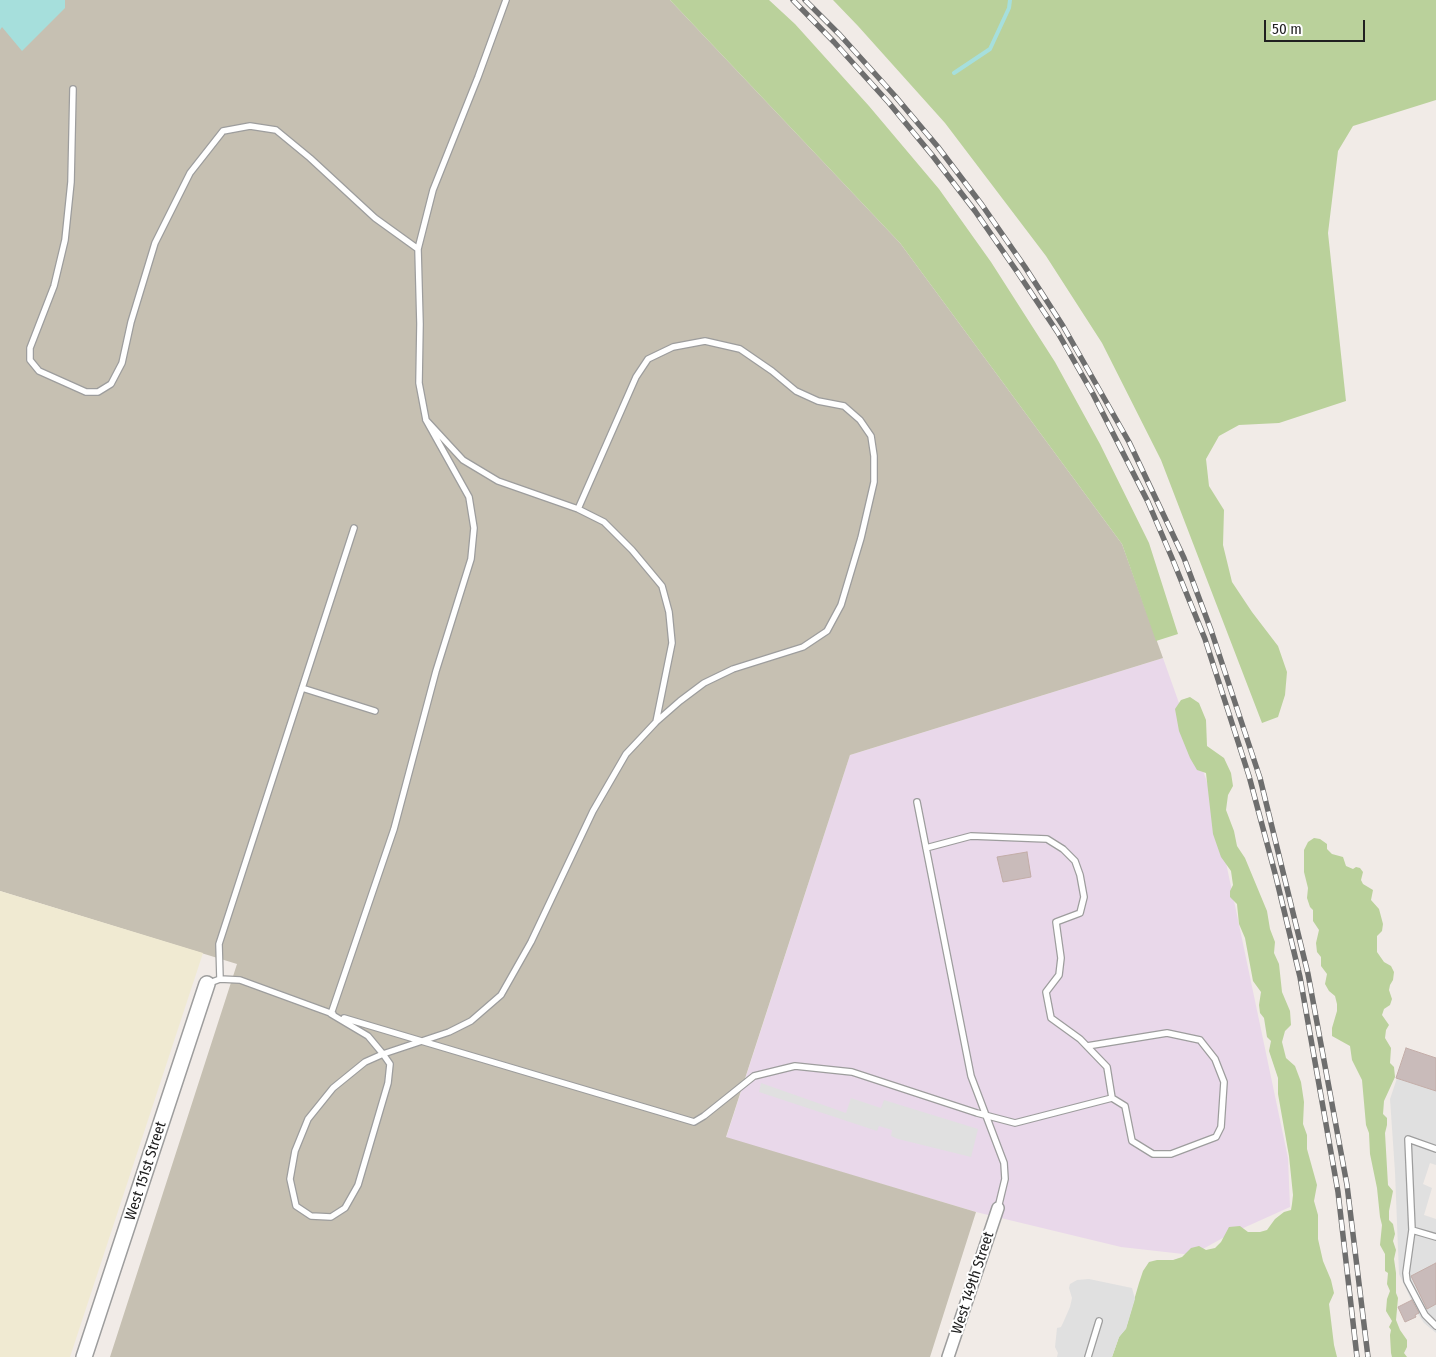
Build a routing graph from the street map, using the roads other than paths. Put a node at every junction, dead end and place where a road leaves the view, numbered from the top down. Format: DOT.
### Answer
graph roads {
  1 [pos="506,0"];
  2 [pos="73,89"];
  3 [pos="418,249"];
  4 [pos="426,420"];
  5 [pos="578,509"];
  6 [pos="354,528"];
  7 [pos="302,688"];
  8 [pos="375,711"];
  9 [pos="656,722"];
  10 [pos="916,802"];
  11 [pos="926,848"];
  12 [pos="214,982"];
  13 [pos="331,1014"];
  14 [pos="419,1042"];
  15 [pos="1087,1046"];
  16 [pos="383,1054"];
  17 [pos="1112,1098"];
  18 [pos="986,1115"];
  19 [pos="1436,1149"];
  20 [pos="998,1208"];
  21 [pos="1412,1230"];
  22 [pos="1436,1237"];
  23 [pos="1099,1321"];
  24 [pos="1436,1326"];
  25 [pos="84,1357"];
  26 [pos="948,1357"];
  27 [pos="1088,1357"];
  1 -- 3 [label="lane"];
  2 -- 3 [label="lane"];
  3 -- 4 [label="lane"];
  4 -- 5 [label="lane"];
  4 -- 13 [label="lane"];
  5 -- 9 [label="lane"];
  5 -- 9 [label="lane"];
  6 -- 7 [label="lane"];
  7 -- 8 [label="lane"];
  7 -- 12 [label="lane"];
  9 -- 14 [label="lane"];
  10 -- 11 [label="lane"];
  11 -- 15 [label="lane"];
  11 -- 18 [label="lane"];
  12 -- 13 [label="lane"];
  12 -- 25 [label="street, West 151st Street"];
  13 -- 14 [label="lane"];
  13 -- 16 [label="lane"];
  14 -- 16 [label="lane"];
  14 -- 18 [label="lane"];
  15 -- 17 [label="lane"];
  15 -- 17 [label="lane"];
  16 -- 16 [label="lane"];
  17 -- 18 [label="lane"];
  18 -- 20 [label="lane"];
  19 -- 21 [label="lane"];
  20 -- 26 [label="street, West 149th Street"];
  21 -- 22 [label="lane"];
  21 -- 24 [label="lane"];
  23 -- 27 [label="lane"];
}
